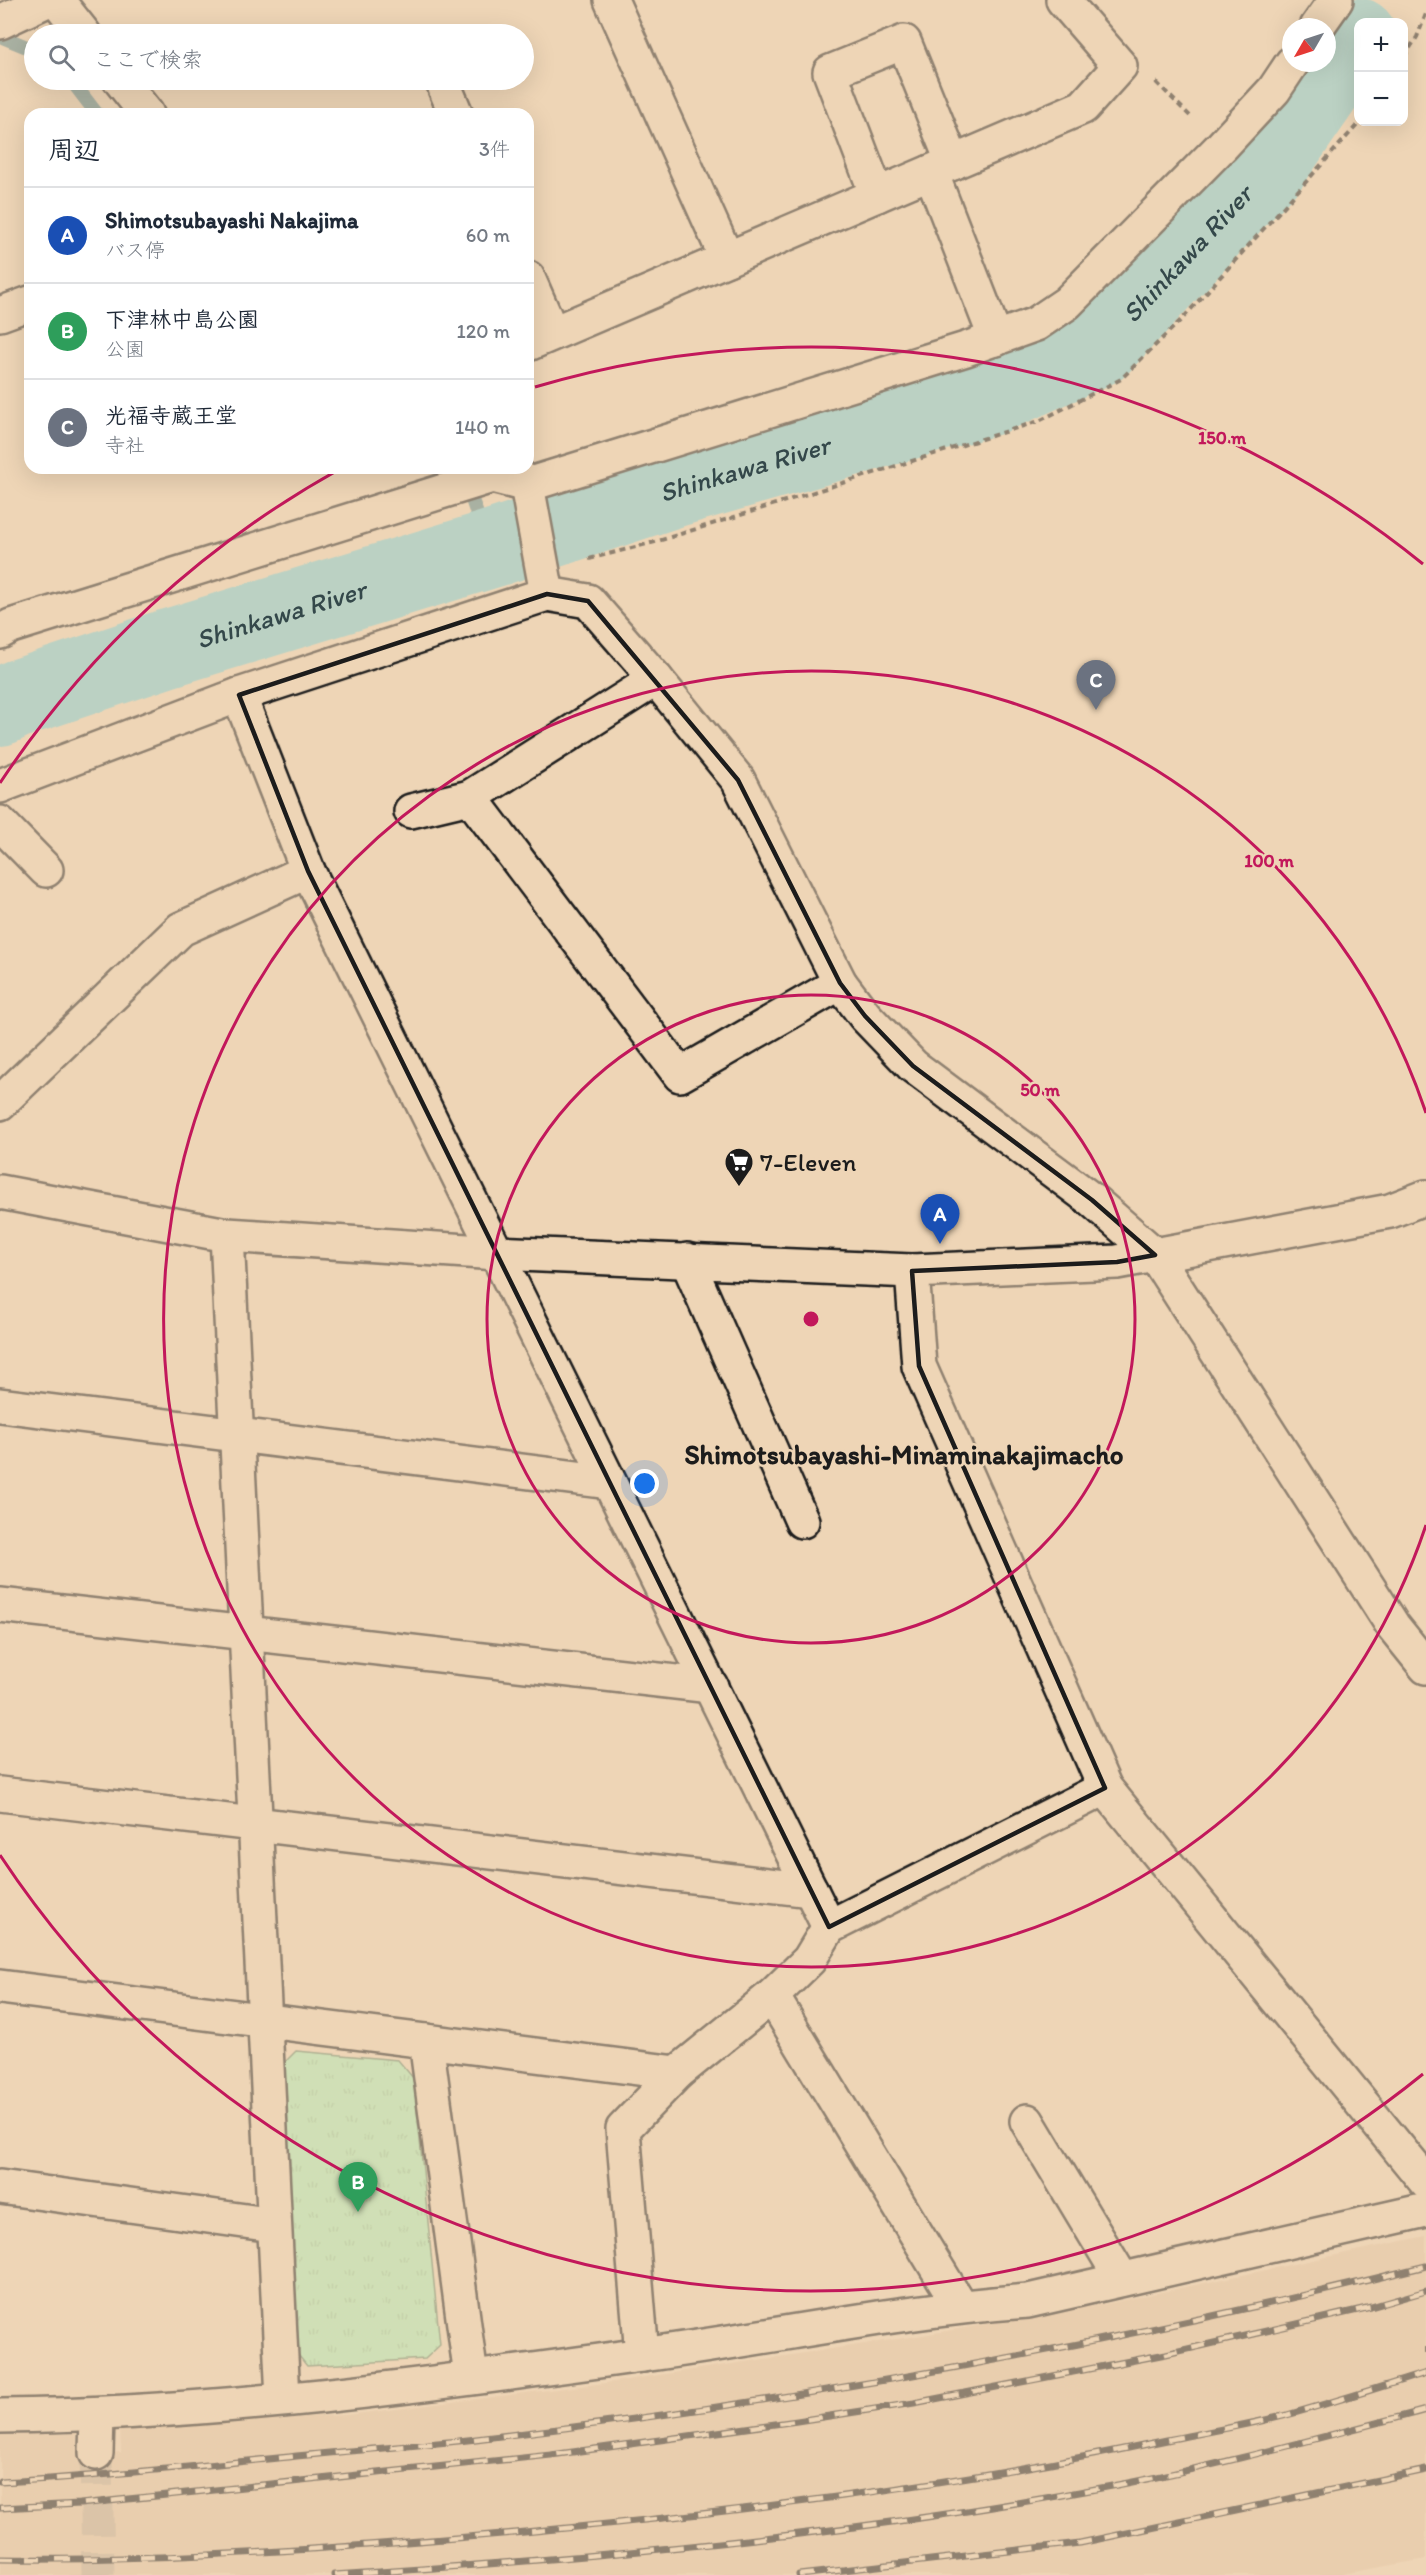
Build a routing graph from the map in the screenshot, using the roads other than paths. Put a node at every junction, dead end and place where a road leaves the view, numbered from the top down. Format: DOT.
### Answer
graph roads {
  1 [pos="47,0"];
  2 [pos="57,0"];
  3 [pos="611,0"];
  4 [pos="1063,0"];
  5 [pos="1336,0"];
  6 [pos="1323,18"];
  7 [pos="2,21"];
  8 [pos="76,24"];
  9 [pos="1286,72"];
  10 [pos="128,90"];
  11 [pos="142,108"];
  12 [pos="942,167"];
  13 [pos="877,195"];
  14 [pos="727,259"];
  15 [pos="24,305"];
  16 [pos="534,308"];
  17 [pos="0,314"];
  18 [pos="540,338"];
  19 [pos="996,339"];
  20 [pos="515,483"];
  21 [pos="545,580"];
  22 [pos="0,632"];
  23 [pos="656,679"];
  24 [pos="239,695"];
  25 [pos="0,786"];
  26 [pos="470,797"];
  27 [pos="411,811"];
  28 [pos="0,823"];
  29 [pos="46,870"];
  30 [pos="308,871"];
  31 [pos="840,983"];
  32 [pos="0,1103"];
  33 [pos="0,1192"];
  34 [pos="1426,1197"];
  35 [pos="227,1235"];
  36 [pos="497,1253"];
  37 [pos="1155,1255"];
  38 [pos="687,1260"];
  39 [pos="912,1271"];
  40 [pos="0,1405"];
  41 [pos="237,1435"];
  42 [pos="609,1482"];
  43 [pos="802,1521"];
  44 [pos="0,1605"];
  45 [pos="246,1633"];
  46 [pos="1426,1667"];
  47 [pos="711,1686"];
  48 [pos="1105,1788"];
  49 [pos="0,1794"];
  50 [pos="256,1825"];
  51 [pos="811,1890"];
  52 [pos="829,1927"];
  53 [pos="0,1988"];
  54 [pos="772,1996"];
  55 [pos="265,2021"];
  56 [pos="426,2041"];
  57 [pos="677,2073"];
  58 [pos="1027,2121"];
  59 [pos="1426,2182"];
  60 [pos="0,2187"];
  61 [pos="1426,2210"];
  62 [pos="274,2225"];
  63 [pos="1122,2279"];
  64 [pos="960,2306"];
  65 [pos="642,2355"];
  66 [pos="471,2377"];
  67 [pos="283,2399"];
  68 [pos="0,2415"];
  69 [pos="97,2415"];
  70 [pos="96,2453"];
  1 -- 7 [label="street"];
  2 -- 8 [label="street"];
  3 -- 14 [label="street"];
  4 -- 12 [label="street"];
  5 -- 6 [label="street"];
  9 -- 19 [label="street"];
  10 -- 11 [label="street"];
  12 -- 13 [label="street"];
  12 -- 13 [label="street"];
  12 -- 19 [label="street"];
  13 -- 14 [label="street"];
  14 -- 18 [label="street"];
  15 -- 17 [label="street"];
  16 -- 18 [label="street"];
  19 -- 20 [label="street"];
  20 -- 21 [label="street"];
  20 -- 22 [label="street"];
  21 -- 23 [label="street"];
  21 -- 24 [label="street"];
  23 -- 26 [label="street"];
  23 -- 31 [label="street"];
  24 -- 25 [label="street"];
  24 -- 30 [label="street"];
  26 -- 27 [label="street"];
  26 -- 31 [label="street"];
  28 -- 29 [label="street"];
  30 -- 32 [label="street"];
  30 -- 36 [label="street"];
  31 -- 37 [label="street"];
  33 -- 35 [label="street"];
  34 -- 37 [label="street"];
  35 -- 36 [label="street"];
  35 -- 41 [label="street"];
  36 -- 38 [label="street"];
  36 -- 42 [label="street"];
  37 -- 39 [label="street"];
  37 -- 46 [label="street"];
  38 -- 39 [label="street"];
  38 -- 43 [label="street"];
  39 -- 48 [label="street"];
  40 -- 41 [label="street"];
  41 -- 42 [label="street"];
  41 -- 45 [label="street"];
  42 -- 47 [label="street"];
  44 -- 45 [label="street"];
  45 -- 47 [label="street"];
  45 -- 50 [label="street"];
  47 -- 51 [label="street"];
  48 -- 52 [label="street"];
  48 -- 59 [label="street"];
  49 -- 50 [label="street"];
  50 -- 51 [label="street"];
  50 -- 55 [label="street"];
  51 -- 52 [label="street"];
  52 -- 54 [label="street"];
  53 -- 55 [label="street"];
  54 -- 57 [label="street"];
  54 -- 64 [label="street"];
  55 -- 56 [label="street"];
  55 -- 62 [label="street"];
  56 -- 57 [label="street"];
  56 -- 66 [label="street"];
  57 -- 65 [label="street"];
  58 -- 63 [label="street"];
  60 -- 62 [label="street"];
  61 -- 63 [label="street"];
  62 -- 67 [label="street"];
  63 -- 64 [label="street"];
  64 -- 65 [label="street"];
  65 -- 66 [label="street"];
  66 -- 67 [label="street"];
  67 -- 69 [label="street"];
  68 -- 69 [label="street"];
  69 -- 70 [label="street"];
}
